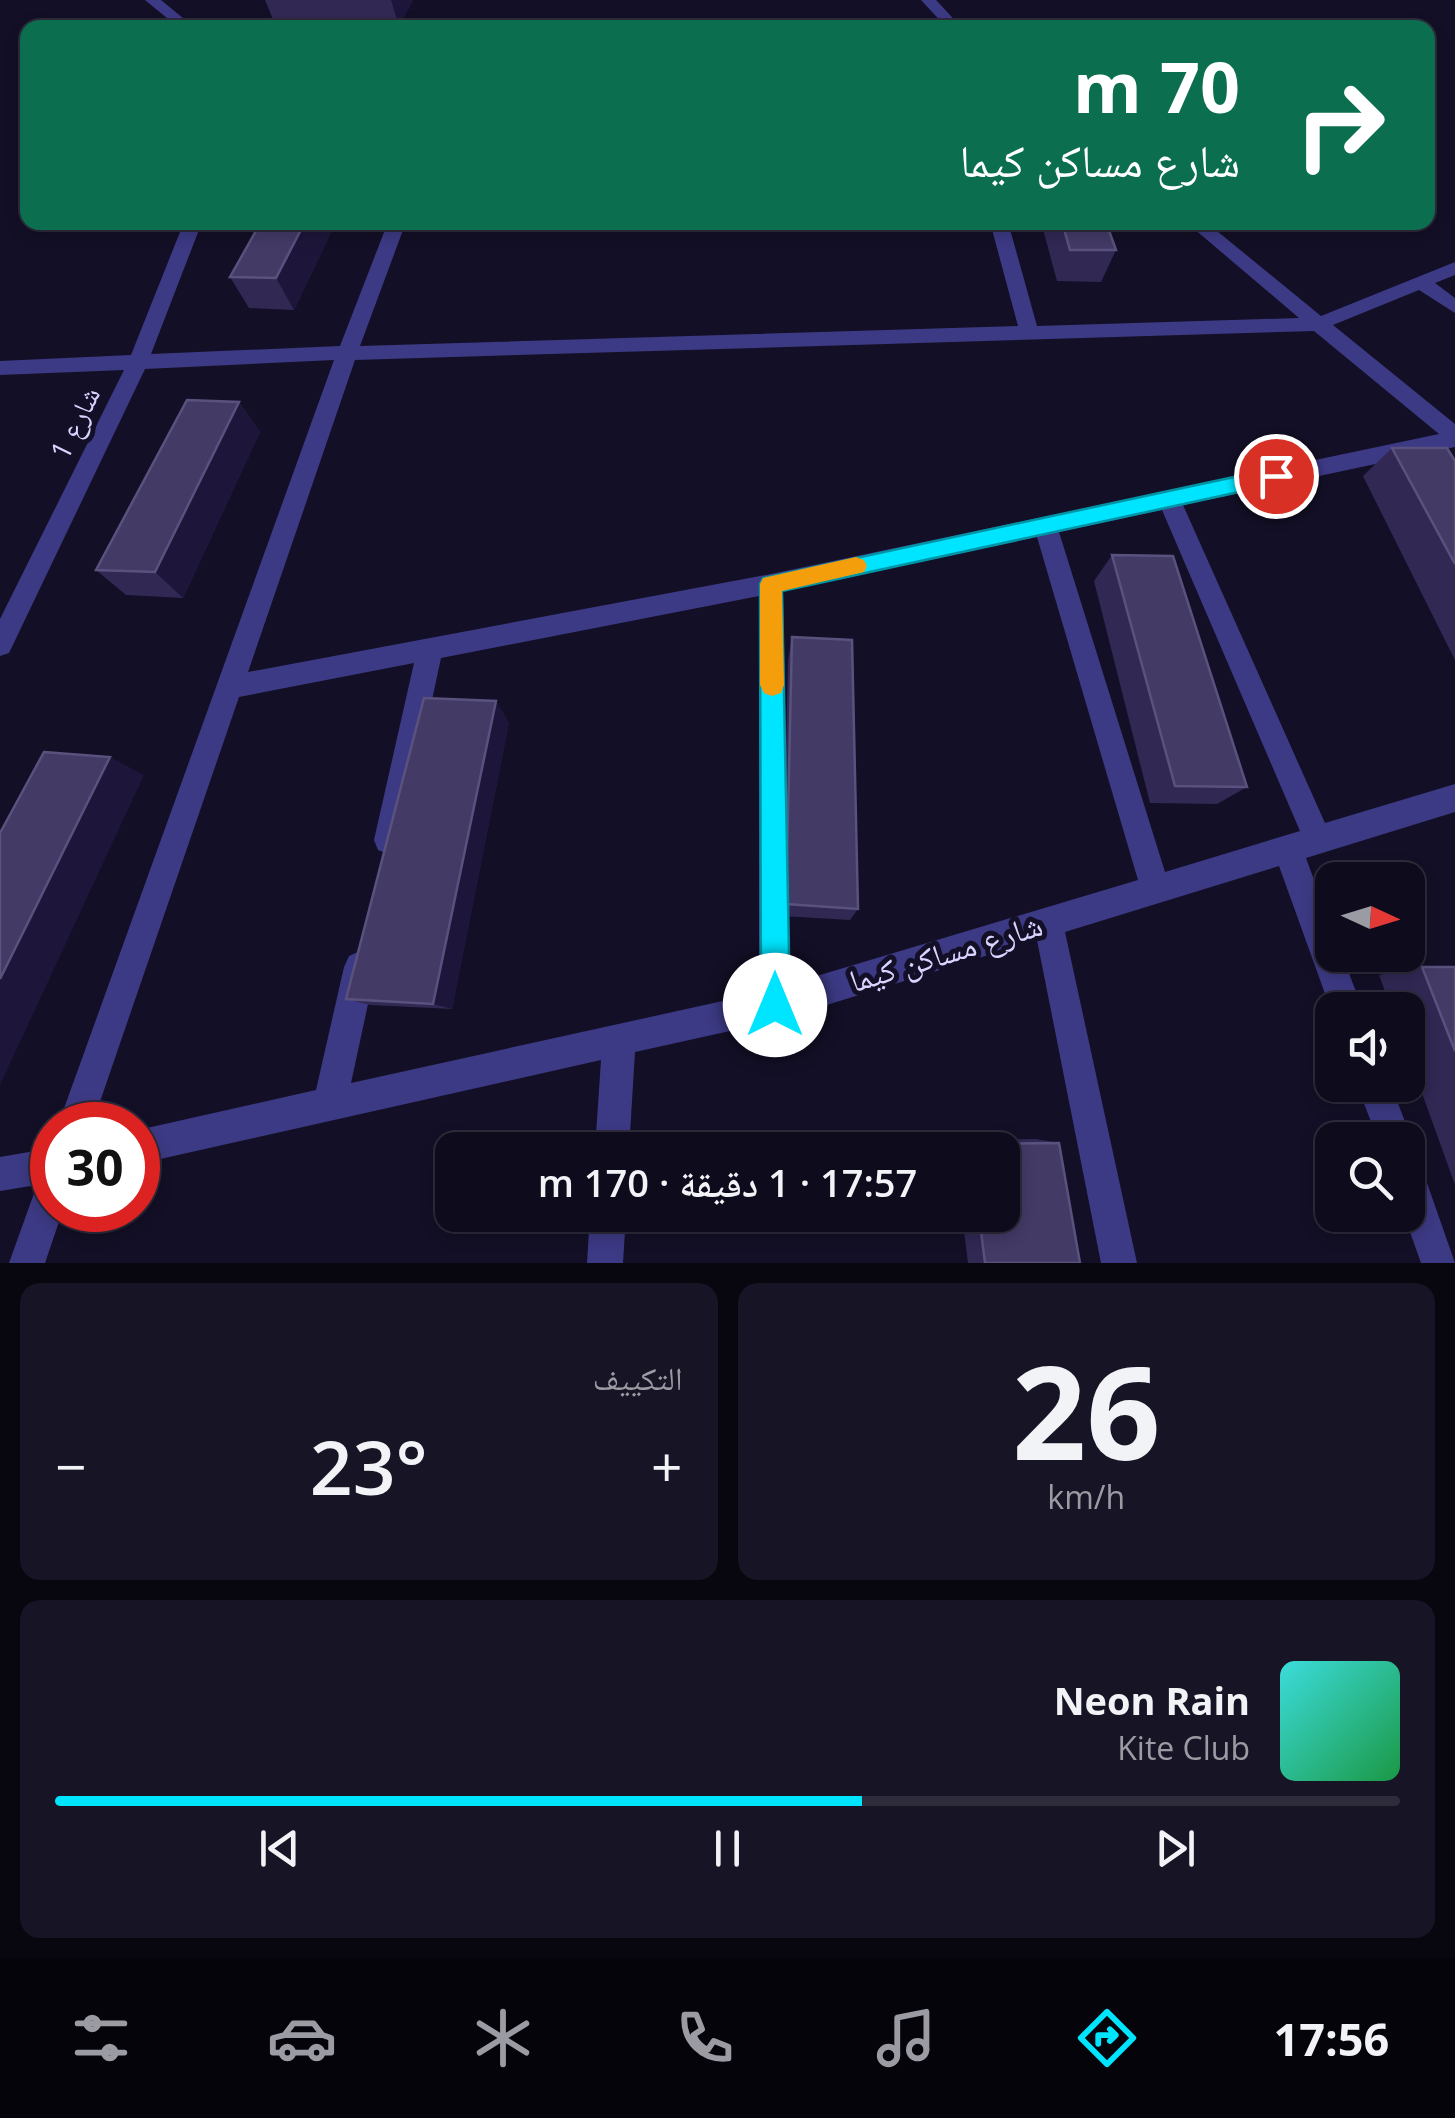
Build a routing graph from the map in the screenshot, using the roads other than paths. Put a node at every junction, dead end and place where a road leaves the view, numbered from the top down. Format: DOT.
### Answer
graph roads {
  1 [pos="152,0"];
  2 [pos="928,0"];
  3 [pos="178,20"];
  4 [pos="947,20"];
  5 [pos="190,230"];
  6 [pos="395,230"];
  7 [pos="1001,230"];
  8 [pos="1204,230"];
  9 [pos="1455,268"];
  10 [pos="1422,282"];
  11 [pos="1455,307"];
  12 [pos="1318,324"];
  13 [pos="1030,335"];
  14 [pos="347,353"];
  15 [pos="139,360"];
  16 [pos="0,368"];
  17 [pos="1455,437"];
  18 [pos="1170,499"];
  19 [pos="1045,525"];
  20 [pos="771,584"];
  21 [pos="0,645"];
  22 [pos="430,650"];
  23 [pos="229,687"];
  24 [pos="1455,798"];
  25 [pos="1303,844"];
  26 [pos="380,877"];
  27 [pos="1156,889"];
  28 [pos="1048,922"];
  29 [pos="368,934"];
  30 [pos="1342,992"];
  31 [pos="775,1005"];
  32 [pos="618,1040"];
  33 [pos="83,1102"];
  34 [pos="330,1104"];
  35 [pos="613,1132"];
  36 [pos="160,1142"];
  37 [pos="30,1169"];
  38 [pos="0,1174"];
  39 [pos="1425,1222"];
  40 [pos="38,1232"];
  41 [pos="607,1232"];
  42 [pos="27,1263"];
  43 [pos="605,1263"];
  44 [pos="1119,1263"];
  45 [pos="1440,1263"];
  1 -- 3 [label="street"];
  2 -- 4 [label="street"];
  5 -- 15 [label="street, شارع 1"];
  6 -- 14 [label="street"];
  7 -- 13 [label="street"];
  8 -- 12 [label="street"];
  9 -- 10 [label="street"];
  10 -- 11 [label="street"];
  10 -- 12 [label="street"];
  12 -- 13 [label="street"];
  12 -- 17 [label="street"];
  13 -- 14 [label="street"];
  14 -- 15 [label="street"];
  14 -- 23 [label="street"];
  15 -- 16 [label="street"];
  15 -- 21 [label="street, شارع 1"];
  17 -- 18 [label="street"];
  18 -- 19 [label="street"];
  18 -- 25 [label="street"];
  19 -- 20 [label="street"];
  19 -- 27 [label="street"];
  20 -- 22 [label="street"];
  20 -- 31 [label="street"];
  22 -- 23 [label="street"];
  22 -- 26 [label="street"];
  23 -- 33 [label="street"];
  24 -- 25 [label="street, شارع مساكن كيما"];
  25 -- 27 [label="street, شارع مساكن كيما"];
  25 -- 30 [label="street"];
  27 -- 28 [label="street, شارع مساكن كيما"];
  28 -- 31 [label="street, شارع مساكن كيما"];
  28 -- 44 [label="street"];
  29 -- 34 [label="street"];
  31 -- 32 [label="street, شارع مساكن كيما"];
  32 -- 34 [label="street, شارع مساكن كيما"];
  32 -- 35 [label="street"];
  34 -- 36 [label="street, شارع مساكن كيما"];
  37 -- 38 [label="street"];
  39 -- 45 [label="street"];
  40 -- 42 [label="street"];
  41 -- 43 [label="street"];
}
